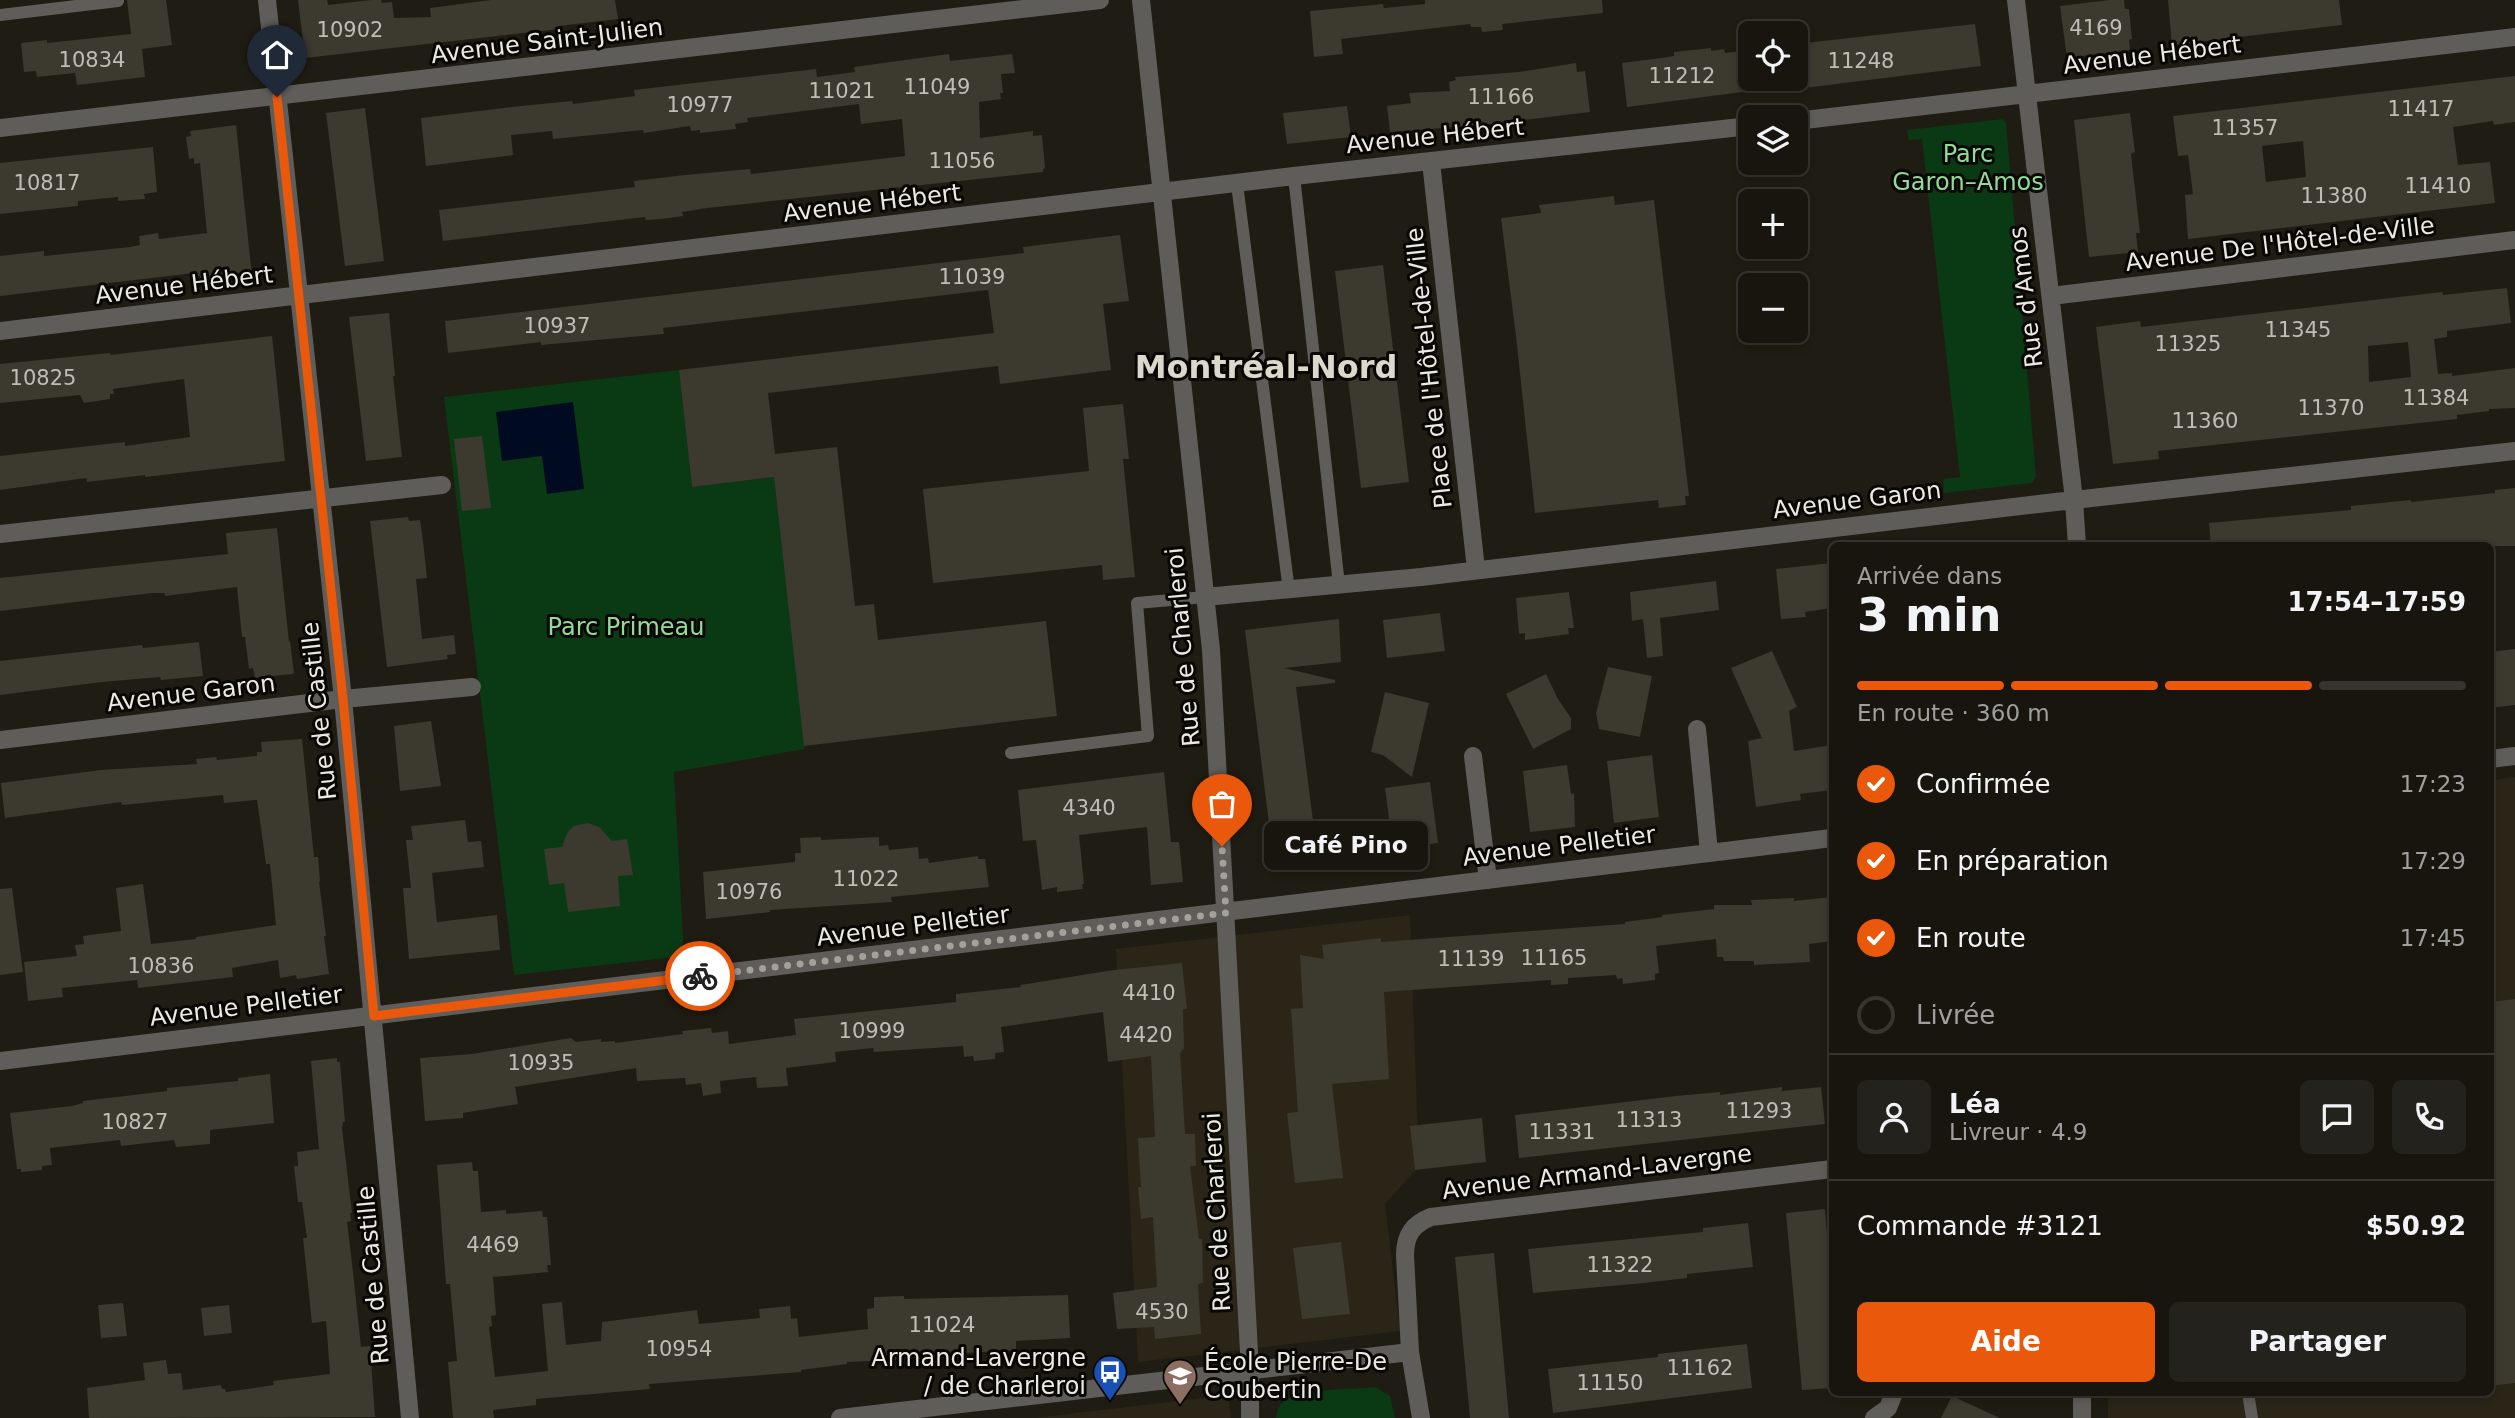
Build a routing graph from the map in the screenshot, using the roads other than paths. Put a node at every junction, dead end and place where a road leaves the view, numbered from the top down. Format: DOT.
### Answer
graph roads {
  1 [pos="267,0"];
  2 [pos="1100,0"];
  3 [pos="1141,0"];
  4 [pos="2016,0"];
  5 [pos="118,1"];
  6 [pos="0,15"];
  7 [pos="2515,37"];
  8 [pos="2027,94"];
  9 [pos="277,97"];
  10 [pos="1808,120"];
  11 [pos="1738,127"];
  12 [pos="0,128"];
  13 [pos="1431,162"];
  14 [pos="1294,176"];
  15 [pos="1237,184"];
  16 [pos="1161,193"];
  17 [pos="2515,240"];
  18 [pos="299,296"];
  19 [pos="2050,296"];
  20 [pos="0,331"];
  21 [pos="2515,451"];
  22 [pos="443,485"];
  23 [pos="321,497"];
  24 [pos="2074,500"];
  25 [pos="0,534"];
  26 [pos="2077,542"];
  27 [pos="1476,569"];
  28 [pos="1339,584"];
  29 [pos="1289,591"];
  30 [pos="1205,597"];
  31 [pos="472,687"];
  32 [pos="343,699"];
  33 [pos="1698,729"];
  34 [pos="0,740"];
  35 [pos="1011,753"];
  36 [pos="1473,756"];
  37 [pos="2515,756"];
  38 [pos="2494,759"];
  39 [pos="1829,838"];
  40 [pos="1709,852"];
  41 [pos="1488,880"];
  42 [pos="1226,913"];
  43 [pos="374,1016"];
  44 [pos="0,1061"];
  45 [pos="1829,1169"];
  46 [pos="1410,1352"];
  47 [pos="1250,1370"];
  48 [pos="1893,1396"];
  49 [pos="2082,1396"];
  50 [pos="2248,1396"];
  51 [pos="410,1418"];
  52 [pos="840,1418"];
  53 [pos="1250,1418"];
  54 [pos="1421,1418"];
  55 [pos="1874,1418"];
  56 [pos="2082,1418"];
  57 [pos="2252,1418"];
  1 -- 9 [label="street, Rue de Castille"];
  2 -- 9 [label="street, Avenue Saint-Julien"];
  3 -- 16 [label="street, Rue de Charleroi"];
  4 -- 8 [label="street, Rue d'Amos"];
  5 -- 6 [label="lane"];
  7 -- 8 [label="street, Avenue Hébert"];
  8 -- 10 [label="street, Avenue Hébert"];
  8 -- 19 [label="street, Rue d'Amos"];
  9 -- 12 [label="street, Avenue Saint-Julien"];
  9 -- 18 [label="street, Rue de Castille"];
  11 -- 13 [label="street, Avenue Hébert"];
  13 -- 14 [label="street, Avenue Hébert"];
  13 -- 27 [label="street, Place de l'Hôtel-de-Ville"];
  14 -- 15 [label="street, Avenue Hébert"];
  14 -- 28 [label="lane"];
  15 -- 16 [label="street, Avenue Hébert"];
  15 -- 29 [label="lane"];
  16 -- 18 [label="street, Avenue Hébert"];
  16 -- 30 [label="street, Rue de Charleroi"];
  17 -- 19 [label="street, Avenue De l'Hôtel-de-Ville"];
  18 -- 20 [label="street, Avenue Hébert"];
  18 -- 23 [label="street, Rue de Castille"];
  19 -- 24 [label="street, Rue d'Amos"];
  21 -- 24 [label="street, Avenue Garon"];
  22 -- 23 [label="street"];
  23 -- 25 [label="street"];
  23 -- 32 [label="street, Rue de Castille"];
  24 -- 26 [label="street, Rue d'Amos"];
  24 -- 27 [label="street, Avenue Garon"];
  27 -- 28 [label="street, Avenue Garon"];
  28 -- 29 [label="street, Avenue Garon"];
  29 -- 30 [label="street, Avenue Garon"];
  30 -- 35 [label="lane"];
  30 -- 42 [label="street, Rue de Charleroi"];
  31 -- 32 [label="street, Avenue Garon"];
  32 -- 34 [label="street, Avenue Garon"];
  32 -- 43 [label="street, Rue de Castille"];
  33 -- 40 [label="street"];
  36 -- 41 [label="street"];
  37 -- 38 [label="street"];
  39 -- 40 [label="street, Avenue Pelletier"];
  40 -- 41 [label="street, Avenue Pelletier"];
  41 -- 42 [label="street, Avenue Pelletier"];
  42 -- 43 [label="street, Avenue Pelletier"];
  42 -- 47 [label="street, Rue de Charleroi"];
  43 -- 44 [label="street, Avenue Pelletier"];
  43 -- 51 [label="street, Rue de Castille"];
  45 -- 46 [label="street, Avenue Armand-Lavergne"];
  46 -- 47 [label="street"];
  46 -- 54 [label="street, Avenue Armand-Lavergne"];
  47 -- 52 [label="street"];
  47 -- 53 [label="street, Rue de Charleroi"];
  48 -- 55 [label="street"];
  49 -- 56 [label="street"];
  50 -- 57 [label="lane"];
}
